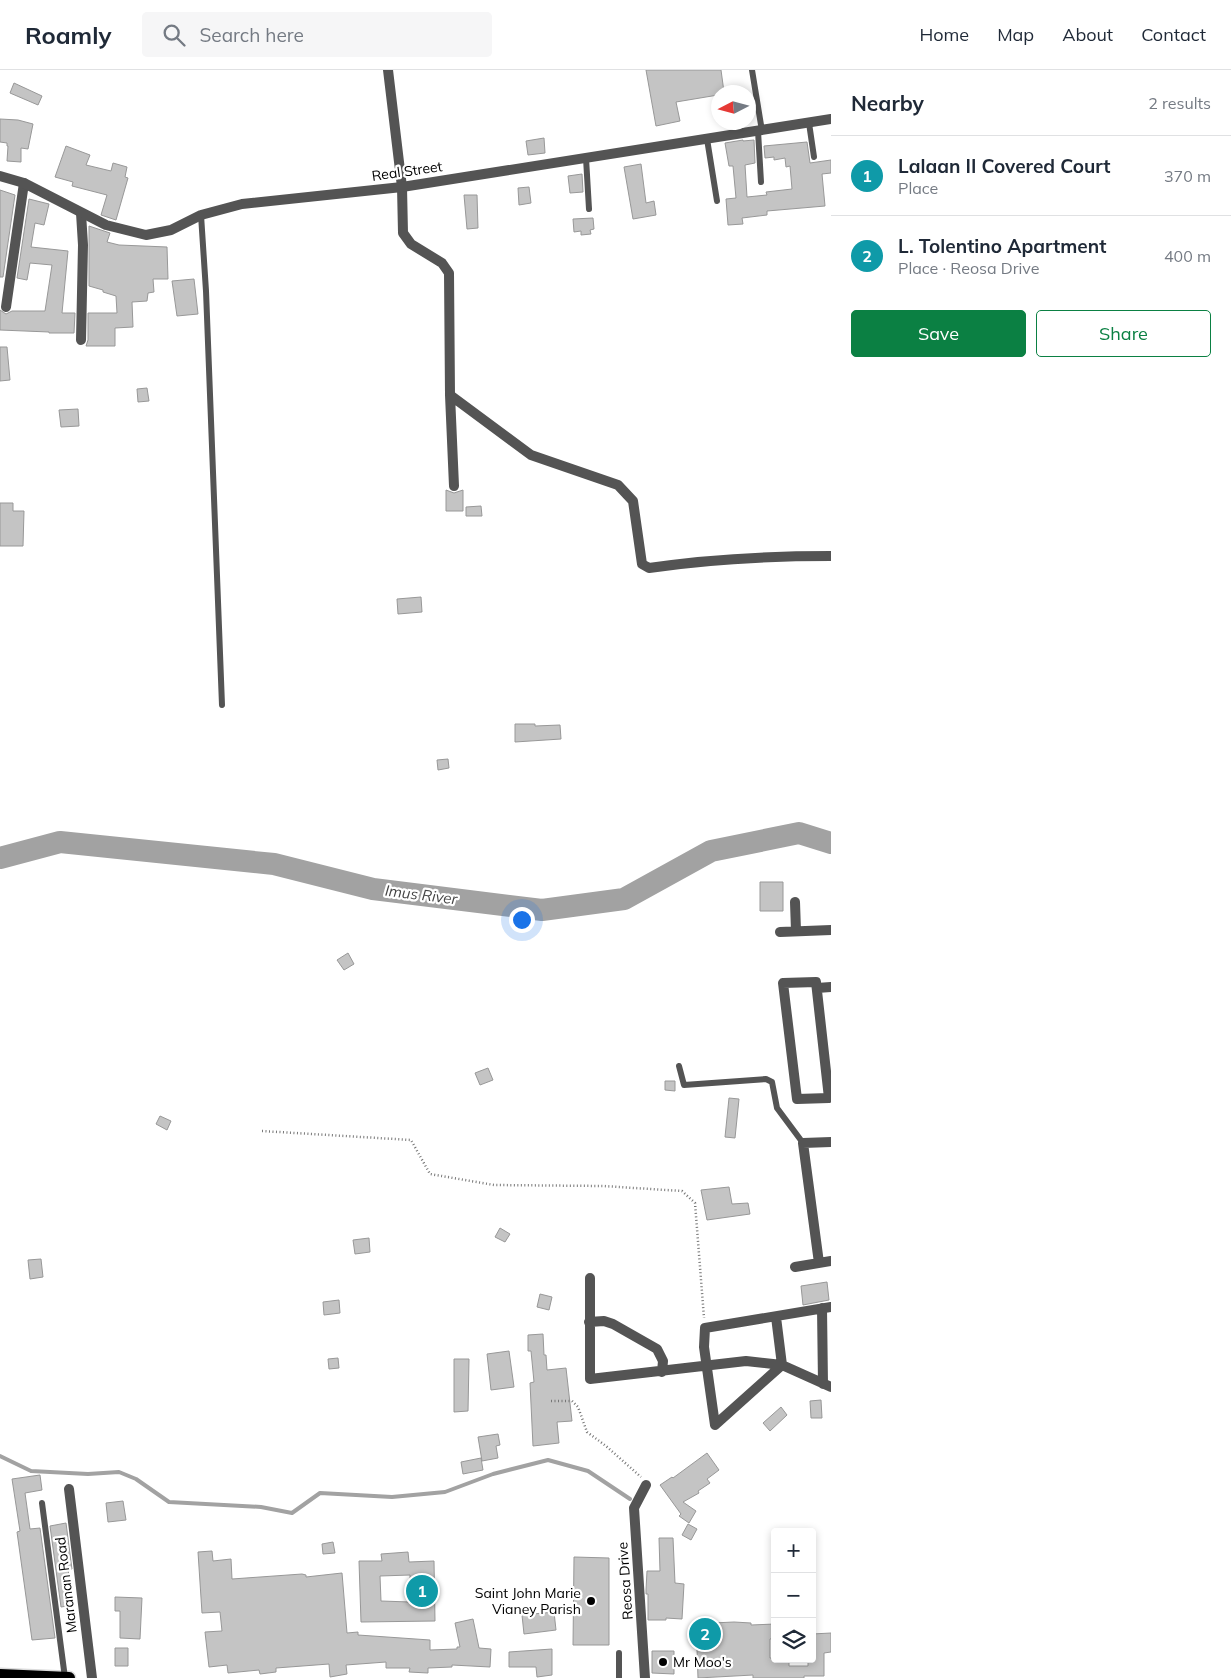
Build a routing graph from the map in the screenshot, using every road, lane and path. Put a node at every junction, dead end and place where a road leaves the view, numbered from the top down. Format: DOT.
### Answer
graph roads {
  1 [pos="388,70"];
  2 [pos="752,70"];
  3 [pos="831,119"];
  4 [pos="809,123"];
  5 [pos="760,131"];
  6 [pos="707,139"];
  7 [pos="814,156"];
  8 [pos="586,158"];
  9 [pos="0,176"];
  10 [pos="761,182"];
  11 [pos="24,183"];
  12 [pos="402,187"];
  13 [pos="717,201"];
  14 [pos="589,209"];
  15 [pos="82,212"];
  16 [pos="201,215"];
  17 [pos="6,307"];
  18 [pos="81,340"];
  19 [pos="450,394"];
  20 [pos="454,486"];
  21 [pos="831,556"];
  22 [pos="222,705"];
  23 [pos="795,902"];
  24 [pos="831,930"];
  25 [pos="796,931"];
  26 [pos="780,932"];
  27 [pos="831,986"];
  28 [pos="817,988"];
  29 [pos="679,1066"];
  30 [pos="262,1131"];
  31 [pos="831,1142"];
  32 [pos="803,1144"];
  33 [pos="831,1261"];
  34 [pos="819,1263"];
  35 [pos="794,1267"];
  36 [pos="590,1278"];
  37 [pos="827,1308"];
  38 [pos="776,1317"];
  39 [pos="589,1322"];
  40 [pos="705,1328"];
  41 [pos="782,1365"];
  42 [pos="708,1366"];
  43 [pos="662,1372"];
  44 [pos="827,1385"];
  45 [pos="551,1402"];
  46 [pos="646,1485"];
  47 [pos="69,1490"];
  48 [pos="42,1503"];
  49 [pos="619,1653"];
  50 [pos="0,1675"];
  51 [pos="65,1678"];
  52 [pos="69,1678"];
  53 [pos="92,1678"];
  54 [pos="619,1678"];
  55 [pos="645,1678"];
  1 -- 12 [label="street"];
  2 -- 5 [label="lane"];
  3 -- 4 [label="street, Real Street"];
  4 -- 5 [label="street, Real Street"];
  4 -- 7 [label="lane"];
  5 -- 6 [label="street, Real Street"];
  5 -- 10 [label="lane"];
  6 -- 8 [label="street, Real Street"];
  6 -- 13 [label="lane"];
  8 -- 12 [label="street, Real Street"];
  8 -- 14 [label="lane"];
  9 -- 11 [label="street, Real Street"];
  11 -- 15 [label="street, Real Street"];
  11 -- 17 [label="street"];
  12 -- 16 [label="street, Real Street"];
  12 -- 19 [label="street"];
  15 -- 16 [label="street, Real Street"];
  15 -- 18 [label="street"];
  16 -- 22 [label="lane"];
  19 -- 20 [label="street"];
  19 -- 21 [label="street"];
  23 -- 25 [label="street"];
  24 -- 25 [label="street"];
  25 -- 26 [label="street"];
  27 -- 28 [label="street"];
  28 -- 28 [label="street"];
  29 -- 32 [label="lane"];
  30 -- 40 [label="path"];
  31 -- 32 [label="street"];
  32 -- 34 [label="street"];
  33 -- 34 [label="street"];
  34 -- 35 [label="street"];
  36 -- 39 [label="street"];
  37 -- 38 [label="street"];
  37 -- 44 [label="street"];
  38 -- 40 [label="street"];
  38 -- 41 [label="street"];
  39 -- 43 [label="street"];
  39 -- 43 [label="street"];
  40 -- 42 [label="street"];
  41 -- 42 [label="street"];
  41 -- 42 [label="street"];
  41 -- 44 [label="street"];
  42 -- 43 [label="street"];
  45 -- 46 [label="path"];
  46 -- 55 [label="street, Reosa Drive"];
  47 -- 53 [label="street, Maranan Road"];
  48 -- 51 [label="lane"];
  49 -- 54 [label="lane"];
  50 -- 51 [label="main road"];
  51 -- 52 [label="main road"];
}
